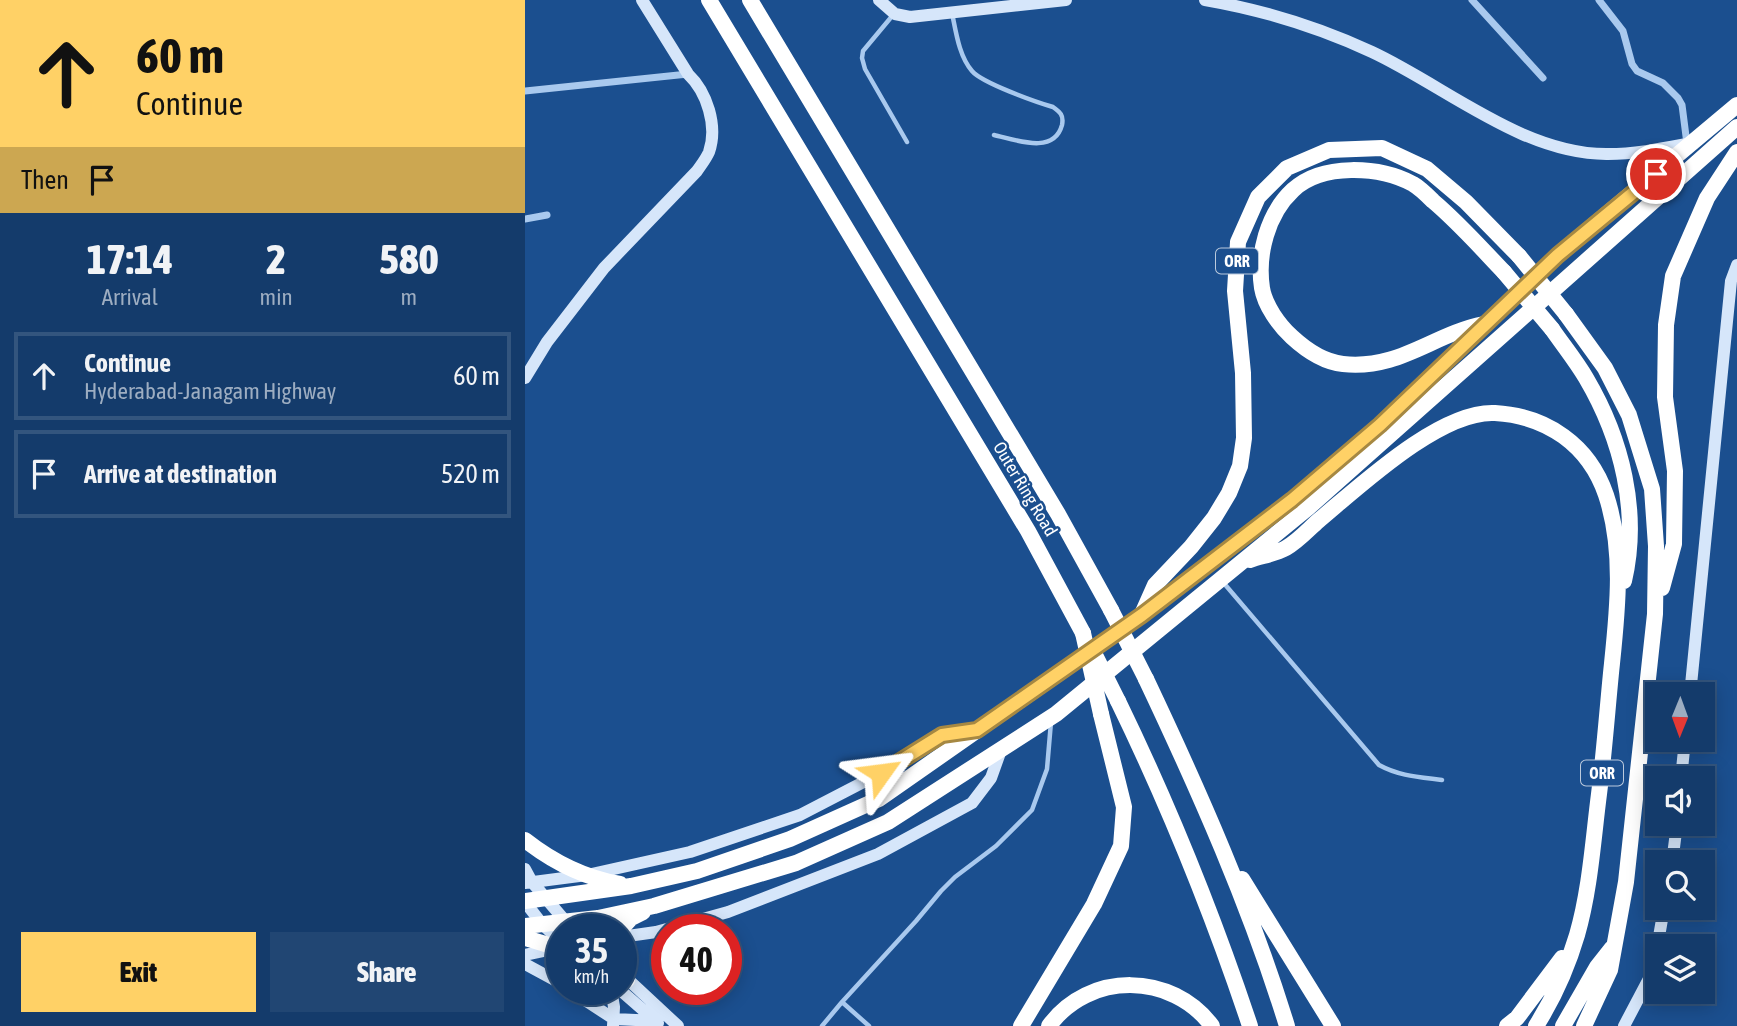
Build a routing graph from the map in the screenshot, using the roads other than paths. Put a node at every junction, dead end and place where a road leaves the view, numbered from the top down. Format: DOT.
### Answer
graph roads {
  1 [pos="642,0"];
  2 [pos="709,0"];
  3 [pos="750,0"];
  4 [pos="879,0"];
  5 [pos="1066,0"];
  6 [pos="1205,0"];
  7 [pos="1472,0"];
  8 [pos="1599,0"];
  9 [pos="952,12"];
  10 [pos="895,14"];
  11 [pos="688,74"];
  12 [pos="1543,78"];
  13 [pos="525,91"];
  14 [pos="1737,105"];
  15 [pos="1737,127"];
  16 [pos="994,135"];
  17 [pos="907,142"];
  18 [pos="1691,143"];
  19 [pos="1737,152"];
  20 [pos="547,215"];
  21 [pos="525,219"];
  22 [pos="1737,265"];
  23 [pos="1486,324"];
  24 [pos="525,378"];
  25 [pos="1241,563"];
  26 [pos="1220,580"];
  27 [pos="1617,611"];
  28 [pos="1655,614"];
  29 [pos="1142,615"];
  30 [pos="1083,633"];
  31 [pos="1691,682"];
  32 [pos="1052,717"];
  33 [pos="977,730"];
  34 [pos="1001,750"];
  35 [pos="1442,779"];
  36 [pos="525,840"];
  37 [pos="1220,843"];
  38 [pos="525,869"];
  39 [pos="587,875"];
  40 [pos="528,882"];
  41 [pos="631,886"];
  42 [pos="546,899"];
  43 [pos="525,902"];
  44 [pos="654,906"];
  45 [pos="558,914"];
  46 [pos="620,914"];
  47 [pos="637,915"];
  48 [pos="1662,920"];
  49 [pos="542,924"];
  50 [pos="546,924"];
  51 [pos="525,926"];
  52 [pos="546,929"];
  53 [pos="1577,934"];
  54 [pos="637,935"];
  55 [pos="525,938"];
  56 [pos="546,943"];
  57 [pos="1615,943"];
  58 [pos="546,950"];
  59 [pos="525,955"];
  60 [pos="525,964"];
  61 [pos="546,975"];
  62 [pos="637,994"];
  63 [pos="842,1002"];
  64 [pos="590,1005"];
  65 [pos="612,1005"];
  66 [pos="614,1023"];
  67 [pos="664,1023"];
  68 [pos="822,1026"];
  69 [pos="869,1026"];
  70 [pos="1021,1026"];
  71 [pos="1049,1026"];
  72 [pos="1212,1026"];
  73 [pos="1250,1026"];
  74 [pos="1287,1026"];
  75 [pos="1333,1026"];
  76 [pos="1507,1026"];
  77 [pos="1536,1026"];
  78 [pos="1563,1026"];
  79 [pos="1584,1026"];
  80 [pos="1624,1026"];
  1 -- 11 [label="street"];
  2 -- 30 [label="highway, Outer Ring Road"];
  3 -- 37 [label="highway, Outer Ring Road, bridge"];
  4 -- 10 [label="street"];
  5 -- 9 [label="street"];
  6 -- 18 [label="street"];
  7 -- 12 [label="street"];
  8 -- 18 [label="street"];
  9 -- 10 [label="street"];
  9 -- 16 [label="lane"];
  10 -- 17 [label="lane"];
  11 -- 13 [label="street"];
  11 -- 24 [label="street"];
  14 -- 18 [label="highway"];
  15 -- 25 [label="highway"];
  18 -- 23 [label="highway"];
  19 -- 28 [label="highway, ORR"];
  20 -- 21 [label="street"];
  22 -- 31 [label="street"];
  23 -- 27 [label="highway, ORR, bridge"];
  23 -- 29 [label="highway"];
  25 -- 26 [label="highway"];
  25 -- 27 [label="highway, ORR"];
  26 -- 32 [label="highway"];
  26 -- 35 [label="lane"];
  27 -- 53 [label="highway, ORR"];
  28 -- 29 [label="highway, ORR, bridge"];
  28 -- 57 [label="highway, ORR"];
  29 -- 33 [label="highway"];
  30 -- 70 [label="highway, bridge"];
  30 -- 73 [label="highway, Outer Ring Road, bridge"];
  32 -- 34 [label="highway"];
  32 -- 63 [label="lane"];
  33 -- 39 [label="street"];
  33 -- 41 [label="highway"];
  34 -- 44 [label="highway"];
  34 -- 54 [label="street"];
  36 -- 39 [label="highway"];
  37 -- 74 [label="highway, Outer Ring Road"];
  37 -- 75 [label="highway"];
  38 -- 40 [label="street"];
  39 -- 40 [label="street"];
  39 -- 41 [label="highway"];
  40 -- 42 [label="street"];
  41 -- 42 [label="highway"];
  42 -- 43 [label="highway"];
  42 -- 45 [label="street"];
  43 -- 49 [label="street"];
  44 -- 46 [label="highway"];
  44 -- 47 [label="highway"];
  48 -- 80 [label="street"];
  49 -- 50 [label="highway"];
  49 -- 51 [label="highway"];
  49 -- 52 [label="street"];
  53 -- 76 [label="highway, ORR"];
  53 -- 77 [label="highway, ORR"];
  55 -- 56 [label="highway"];
  57 -- 78 [label="highway, ORR"];
  57 -- 79 [label="highway, ORR"];
  58 -- 59 [label="street"];
  60 -- 61 [label="street"];
  62 -- 67 [label="street"];
  63 -- 68 [label="lane"];
  63 -- 69 [label="lane"];
  64 -- 66 [label="street"];
  65 -- 66 [label="street"];
  66 -- 67 [label="street"];
  71 -- 72 [label="highway"];
}
